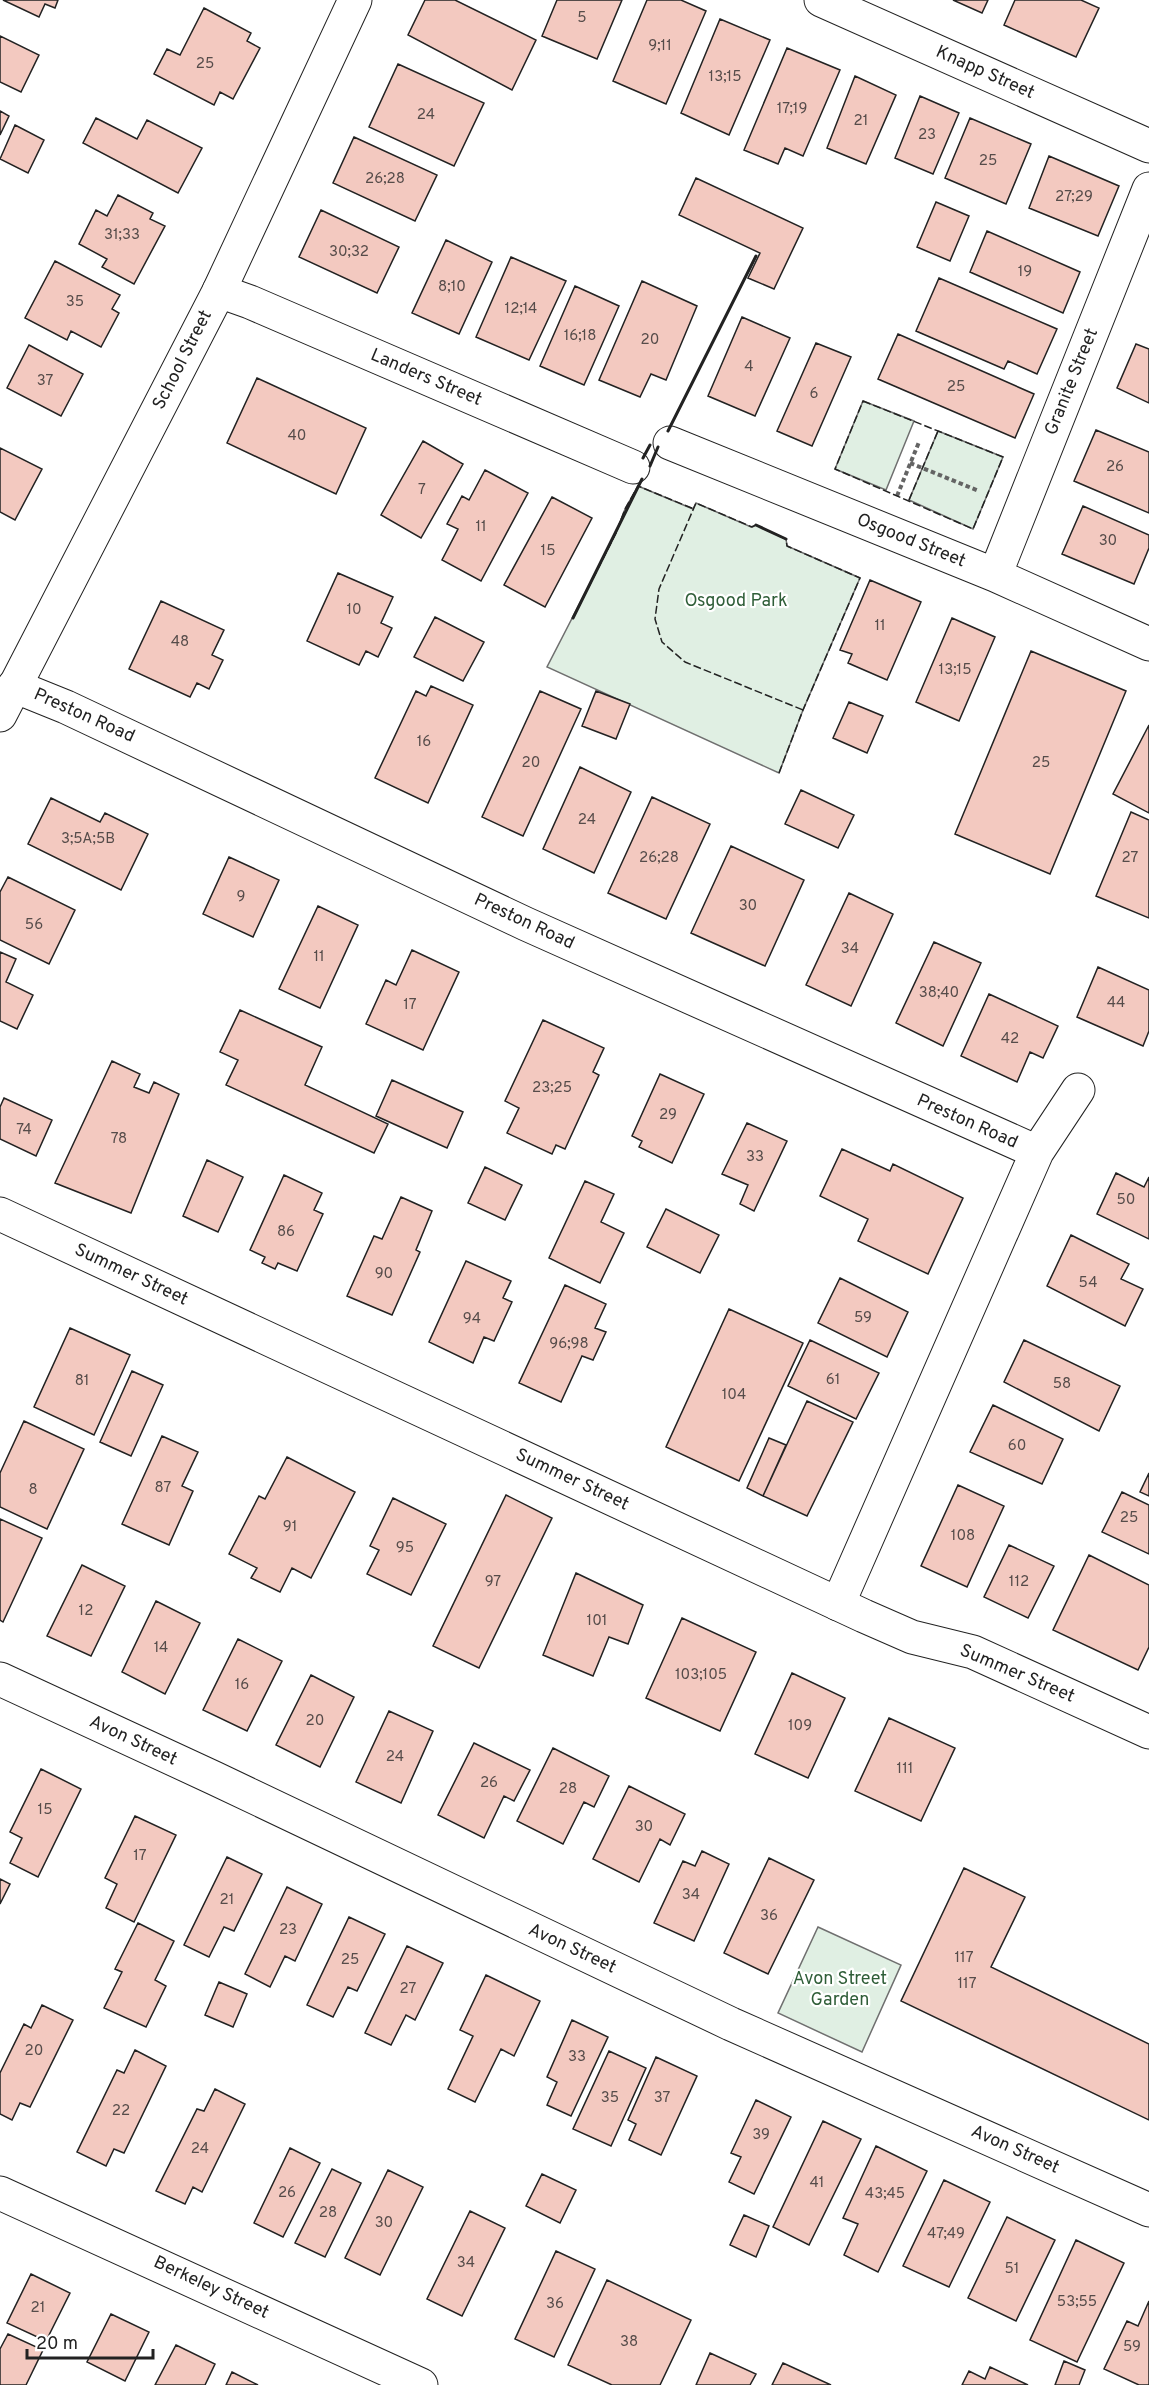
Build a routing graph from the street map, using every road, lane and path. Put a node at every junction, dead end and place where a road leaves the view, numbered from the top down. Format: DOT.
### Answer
graph roads {
  1 [pos="355,0"];
  2 [pos="820,0"];
  3 [pos="1149,146"];
  4 [pos="1149,189"];
  5 [pos="219,291"];
  6 [pos="919,442"];
  7 [pos="670,443"];
  8 [pos="910,463"];
  9 [pos="633,467"];
  10 [pos="979,491"];
  11 [pos="894,505"];
  12 [pos="995,575"];
  13 [pos="1149,644"];
  14 [pos="14,686"];
  15 [pos="0,715"];
  16 [pos="1078,1090"];
  17 [pos="1038,1152"];
  18 [pos="0,1214"];
  19 [pos="838,1604"];
  20 [pos="0,1679"];
  21 [pos="1149,1732"];
  22 [pos="0,2193"];
  23 [pos="1149,2210"];
  24 [pos="422,2385"];
  1 -- 5 [label="street, School Street"];
  2 -- 3 [label="street, Knapp Street"];
  4 -- 12 [label="street, Granite Street"];
  5 -- 9 [label="street, Landers Street"];
  5 -- 14 [label="street, School Street"];
  6 -- 8 [label="path"];
  7 -- 12 [label="street, Osgood Street"];
  8 -- 10 [label="path"];
  8 -- 11 [label="path"];
  12 -- 13 [label="street, Osgood Street"];
  14 -- 15 [label="street, School Street"];
  14 -- 17 [label="street, Preston Road"];
  16 -- 17 [label="street, Preston Road"];
  17 -- 19 [label="street, Preston Road"];
  18 -- 19 [label="street, Summer Street"];
  19 -- 21 [label="street, Summer Street"];
  20 -- 23 [label="street, Avon Street"];
  22 -- 24 [label="street, Berkeley Street"];
}
